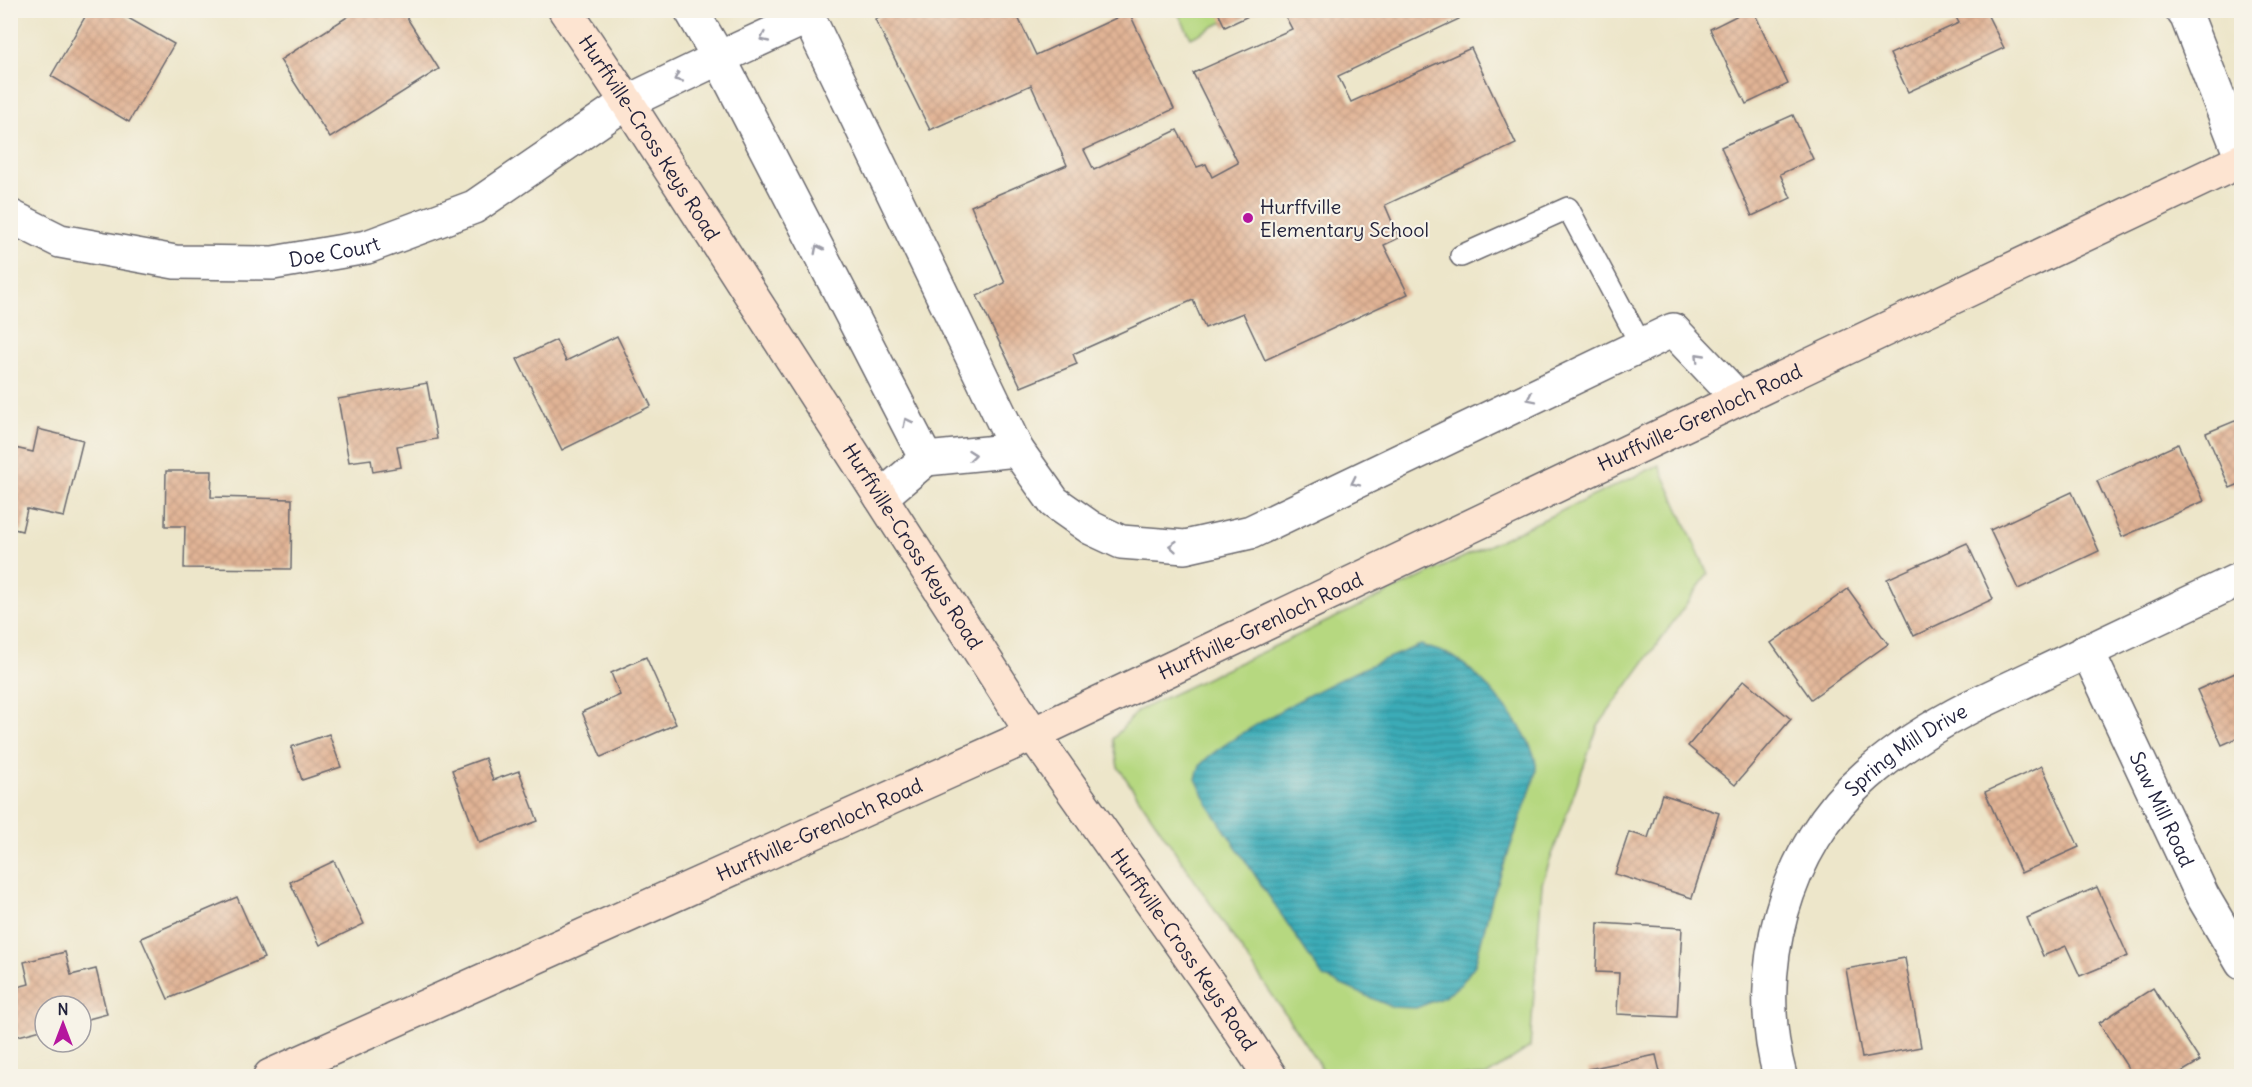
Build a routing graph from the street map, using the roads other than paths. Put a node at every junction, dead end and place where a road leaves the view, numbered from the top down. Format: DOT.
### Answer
graph roads {
  1 [pos="565,10"];
  2 [pos="691,10"];
  3 [pos="2182,10"];
  4 [pos="807,14"];
  5 [pos="719,58"];
  6 [pos="627,102"];
  7 [pos="2241,159"];
  8 [pos="10,216"];
  9 [pos="1461,256"];
  10 [pos="1641,345"];
  11 [pos="1739,399"];
  12 [pos="1017,450"];
  13 [pos="926,459"];
  14 [pos="881,497"];
  15 [pos="2241,578"];
  16 [pos="2087,650"];
  17 [pos="1033,734"];
  18 [pos="2241,963"];
  19 [pos="270,1077"];
  20 [pos="1270,1077"];
  21 [pos="1779,1077"];
  1 -- 6 [label="main road, Hurffville-Cross Keys Road"];
  2 -- 5 [label="street"];
  3 -- 7 [label="street"];
  4 -- 5 [label="street, Doe Court, one-way"];
  4 -- 12 [label="street"];
  5 -- 6 [label="street, Doe Court, one-way"];
  13 -- 5 [label="street, one-way"];
  6 -- 8 [label="street, Doe Court"];
  6 -- 14 [label="main road, Hurffville-Cross Keys Road"];
  7 -- 11 [label="main road, Hurffville-Grenloch Road"];
  9 -- 10 [label="lane"];
  11 -- 10 [label="street, one-way"];
  10 -- 12 [label="street, one-way"];
  11 -- 17 [label="main road, Hurffville-Grenloch Road"];
  13 -- 12 [label="street, one-way"];
  13 -- 14 [label="street"];
  14 -- 17 [label="main road, Hurffville-Cross Keys Road"];
  15 -- 16 [label="street, Spring Mill Drive"];
  16 -- 18 [label="street, Saw Mill Road"];
  16 -- 21 [label="street, Spring Mill Drive"];
  17 -- 19 [label="main road, Hurffville-Grenloch Road"];
  17 -- 20 [label="main road, Hurffville-Cross Keys Road"];
}
